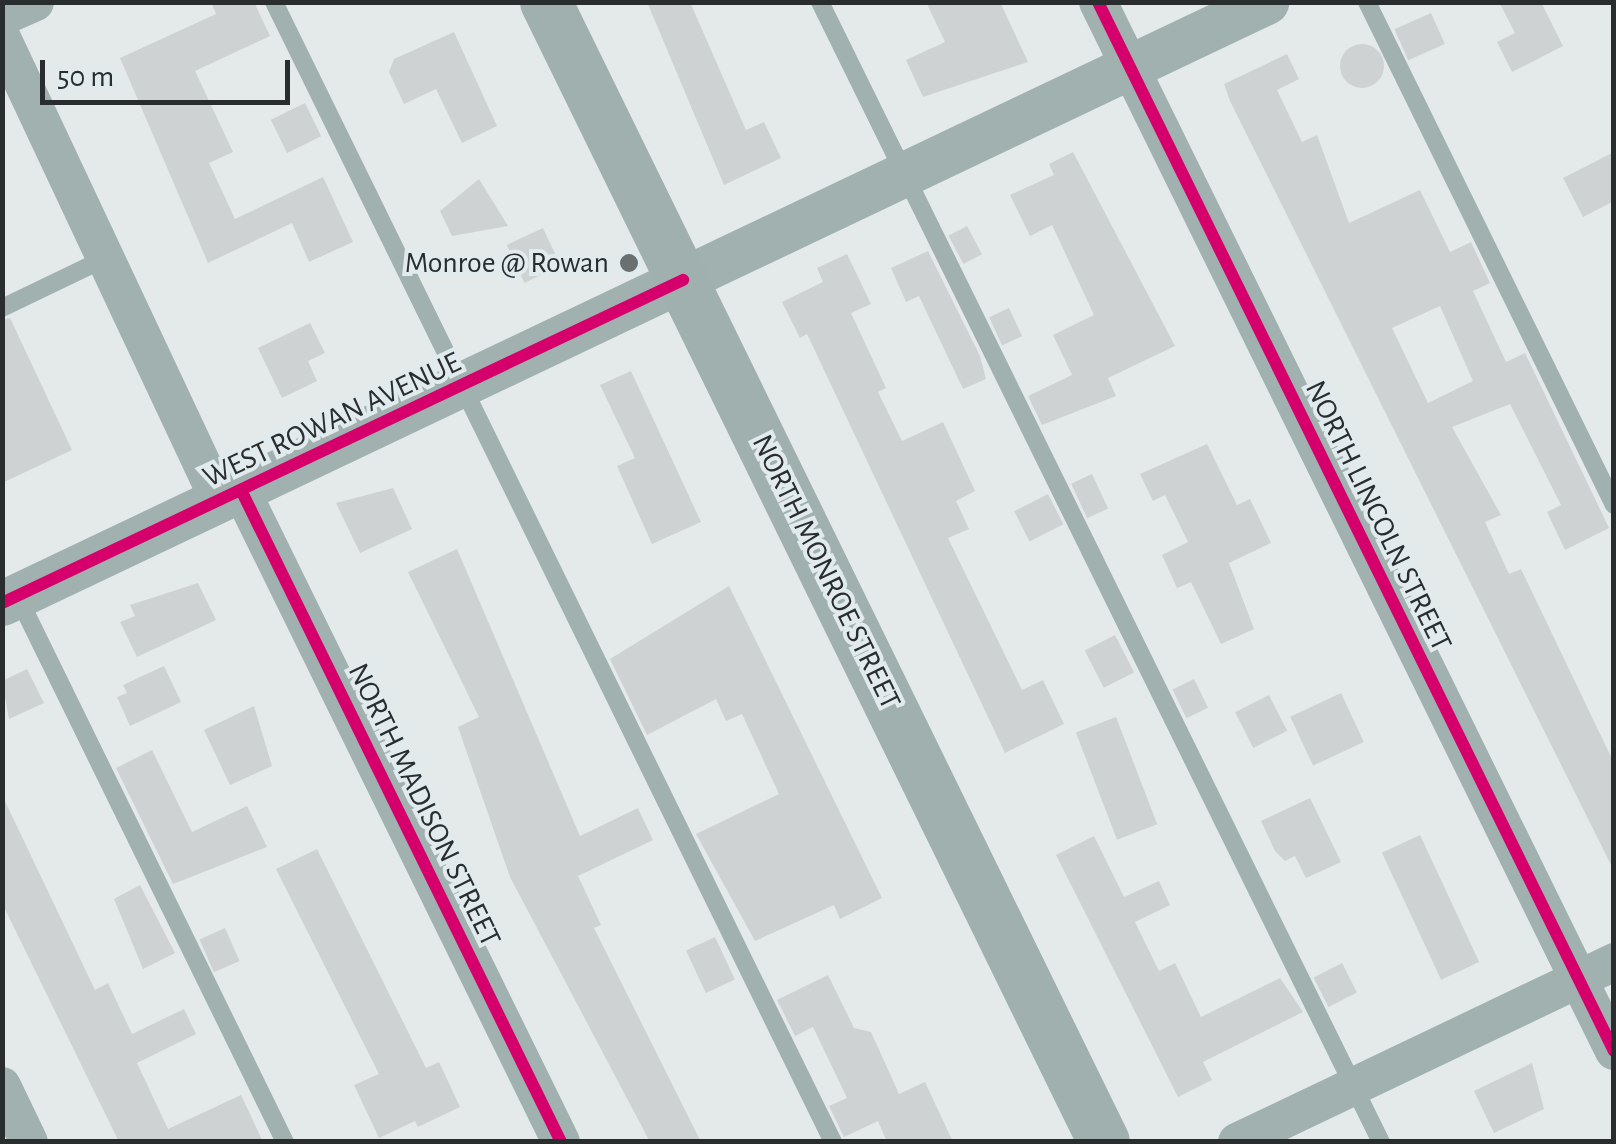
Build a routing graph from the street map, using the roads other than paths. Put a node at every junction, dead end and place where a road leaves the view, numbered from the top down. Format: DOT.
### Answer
graph roads {
  1 [pos="35,2"];
  2 [pos="274,2"];
  3 [pos="546,2"];
  4 [pos="820,2"];
  5 [pos="1098,2"];
  6 [pos="1266,2"];
  7 [pos="1367,2"];
  8 [pos="2,17"];
  9 [pos="2,38"];
  10 [pos="1129,66"];
  11 [pos="903,175"];
  12 [pos="104,259"];
  13 [pos="683,280"];
  14 [pos="2,308"];
  15 [pos="458,389"];
  16 [pos="230,495"];
  17 [pos="1614,505"];
  18 [pos="10,600"];
  19 [pos="1614,962"];
  20 [pos="1578,979"];
  21 [pos="1614,1051"];
  22 [pos="2,1086"];
  23 [pos="1354,1086"];
  24 [pos="30,1142"];
  25 [pos="285,1142"];
  26 [pos="562,1142"];
  27 [pos="833,1142"];
  28 [pos="1104,1142"];
  29 [pos="1237,1142"];
  30 [pos="1382,1142"];
  1 -- 8 [label="street"];
  2 -- 15 [label="lane"];
  3 -- 13 [label="main road, NORTH MONROE STREET"];
  4 -- 11 [label="lane"];
  5 -- 10 [label="street, NORTH LINCOLN STREET"];
  6 -- 10 [label="street, WEST ROWAN AVENUE"];
  7 -- 17 [label="lane"];
  9 -- 12 [label="street, NORTH MADISON STREET"];
  10 -- 11 [label="street, WEST ROWAN AVENUE"];
  10 -- 20 [label="street, NORTH LINCOLN STREET"];
  11 -- 13 [label="street, WEST ROWAN AVENUE"];
  11 -- 23 [label="lane"];
  12 -- 14 [label="lane"];
  12 -- 16 [label="street, NORTH MADISON STREET"];
  13 -- 15 [label="street, WEST ROWAN AVENUE"];
  13 -- 28 [label="main road, NORTH MONROE STREET"];
  15 -- 16 [label="street, WEST ROWAN AVENUE"];
  15 -- 27 [label="lane"];
  16 -- 18 [label="street, WEST ROWAN AVENUE"];
  16 -- 26 [label="street, NORTH MADISON STREET"];
  18 -- 25 [label="lane"];
  19 -- 20 [label="street"];
  20 -- 21 [label="street, NORTH LINCOLN STREET"];
  20 -- 23 [label="street"];
  22 -- 24 [label="street"];
  23 -- 29 [label="street"];
  23 -- 30 [label="lane"];
}
